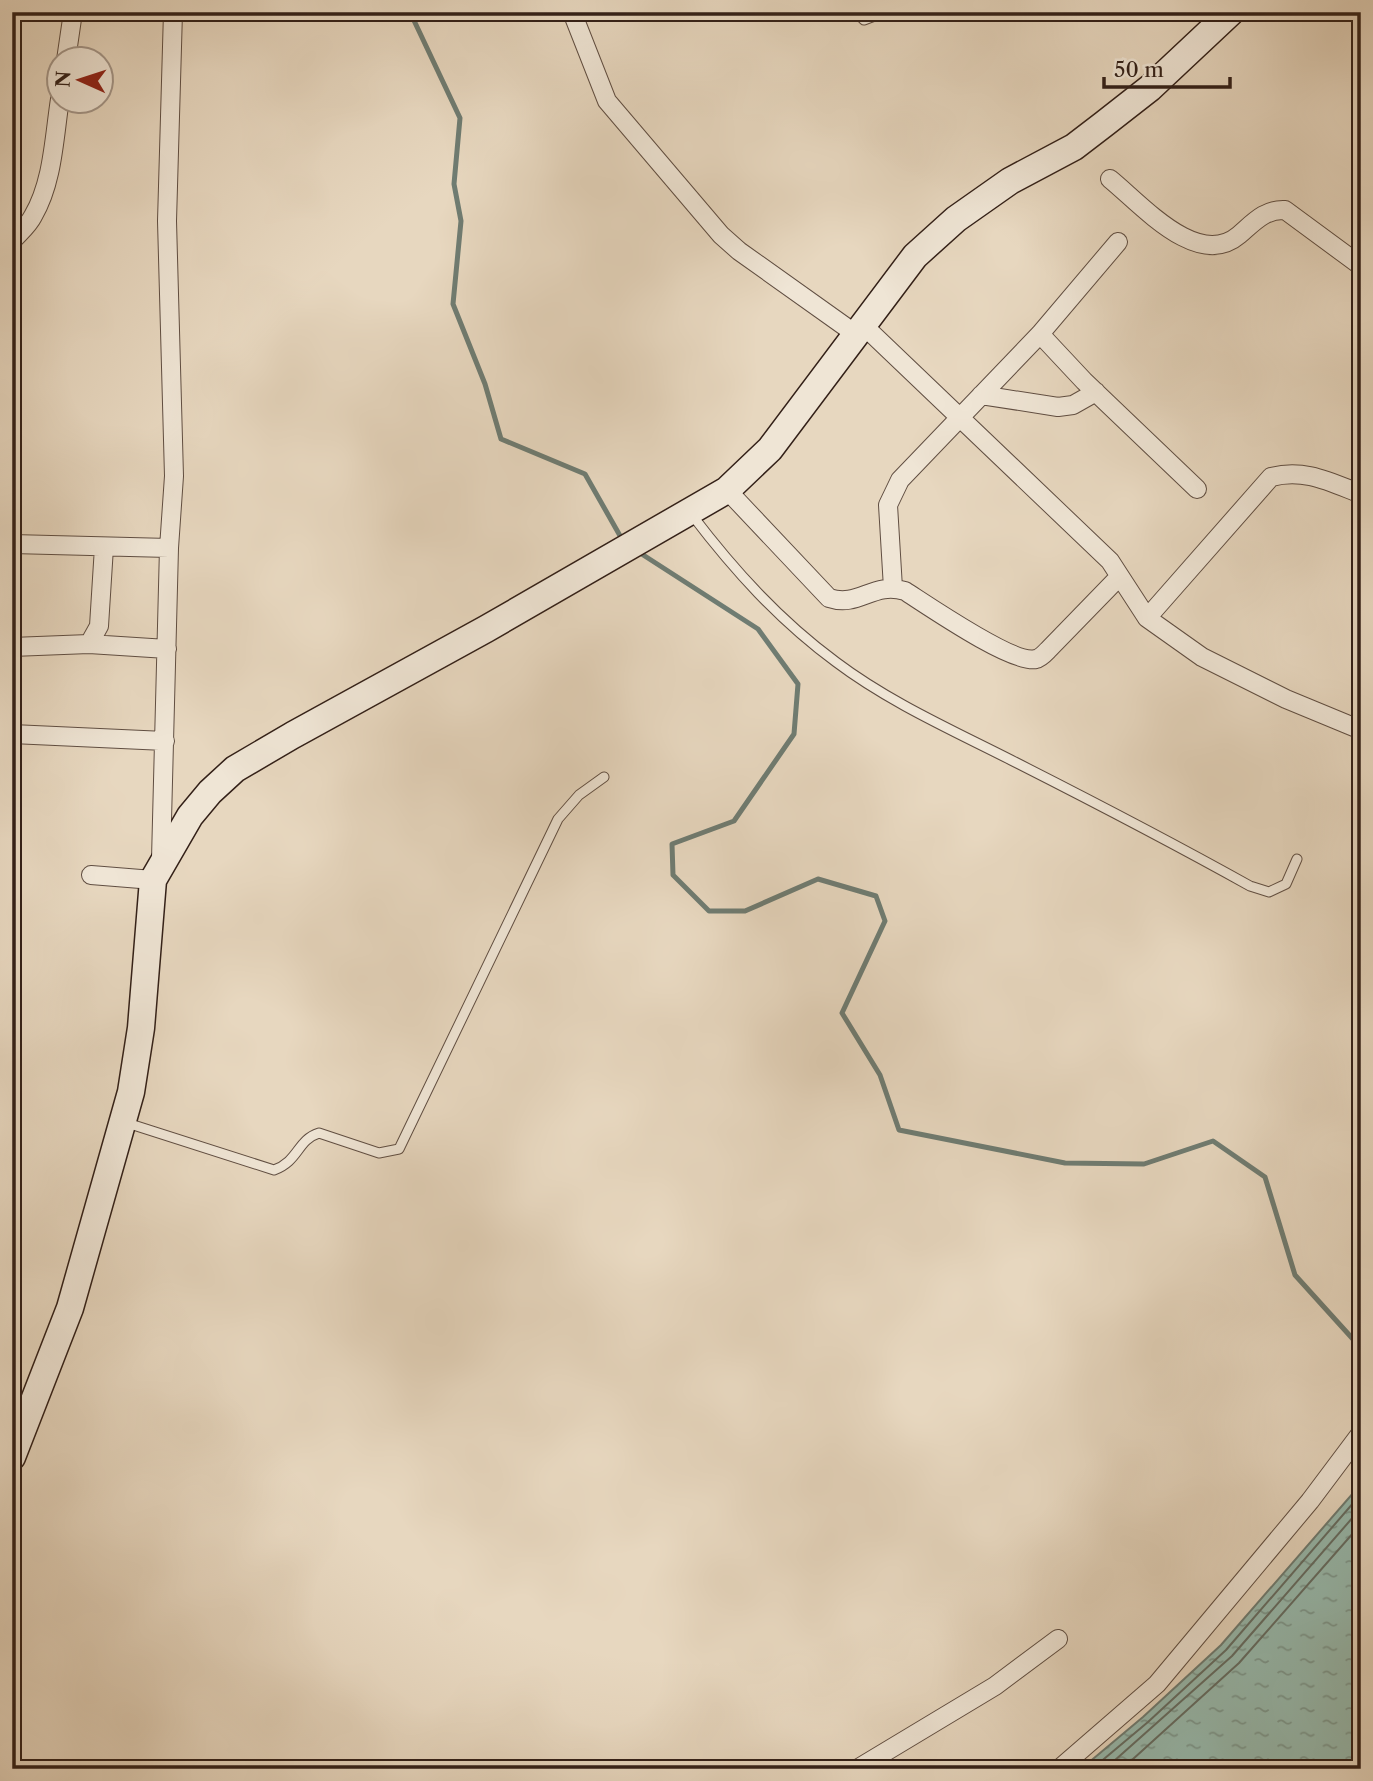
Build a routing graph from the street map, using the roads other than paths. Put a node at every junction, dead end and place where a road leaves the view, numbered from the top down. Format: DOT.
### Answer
graph roads {
  1 [pos="73,12"];
  2 [pos="173,12"];
  3 [pos="572,12"];
  4 [pos="856,12"];
  5 [pos="885,12"];
  6 [pos="1231,12"];
  7 [pos="68,46"];
  8 [pos="57,116"];
  9 [pos="1110,179"];
  10 [pos="12,241"];
  11 [pos="1118,242"];
  12 [pos="1361,266"];
  13 [pos="860,330"];
  14 [pos="1040,334"];
  15 [pos="1096,392"];
  16 [pos="981,395"];
  17 [pos="960,415"];
  18 [pos="1197,489"];
  19 [pos="727,490"];
  20 [pos="1361,494"];
  21 [pos="689,511"];
  22 [pos="12,544"];
  23 [pos="104,547"];
  24 [pos="169,548"];
  25 [pos="1119,577"];
  26 [pos="893,588"];
  27 [pos="1147,618"];
  28 [pos="89,644"];
  29 [pos="12,647"];
  30 [pos="167,649"];
  31 [pos="1361,730"];
  32 [pos="12,734"];
  33 [pos="165,741"];
  34 [pos="604,777"];
  35 [pos="1297,859"];
  36 [pos="157,872"];
  37 [pos="91,875"];
  38 [pos="122,1121"];
  39 [pos="1361,1433"];
  40 [pos="12,1457"];
  41 [pos="1058,1639"];
  42 [pos="857,1769"];
  43 [pos="1059,1769"];
  1 -- 7 [label="street"];
  2 -- 24 [label="street"];
  3 -- 13 [label="street"];
  4 -- 5 [label="lane"];
  6 -- 13 [label="street"];
  8 -- 10 [label="street"];
  9 -- 12 [label="street"];
  11 -- 14 [label="street"];
  13 -- 17 [label="street"];
  13 -- 19 [label="street"];
  14 -- 15 [label="street"];
  14 -- 16 [label="street"];
  15 -- 16 [label="street"];
  15 -- 18 [label="street"];
  16 -- 17 [label="street"];
  17 -- 25 [label="street"];
  17 -- 26 [label="street"];
  19 -- 21 [label="street"];
  19 -- 26 [label="street"];
  20 -- 27 [label="street"];
  21 -- 35 [label="lane"];
  21 -- 36 [label="street"];
  22 -- 23 [label="street"];
  23 -- 24 [label="street"];
  23 -- 28 [label="street"];
  24 -- 30 [label="street"];
  25 -- 26 [label="street"];
  25 -- 27 [label="street"];
  27 -- 31 [label="street"];
  28 -- 29 [label="street"];
  28 -- 30 [label="street"];
  30 -- 33 [label="street"];
  32 -- 33 [label="street"];
  33 -- 36 [label="street"];
  34 -- 38 [label="lane"];
  36 -- 37 [label="street"];
  36 -- 38 [label="street"];
  38 -- 40 [label="street"];
  39 -- 43 [label="street"];
  41 -- 42 [label="street"];
}
